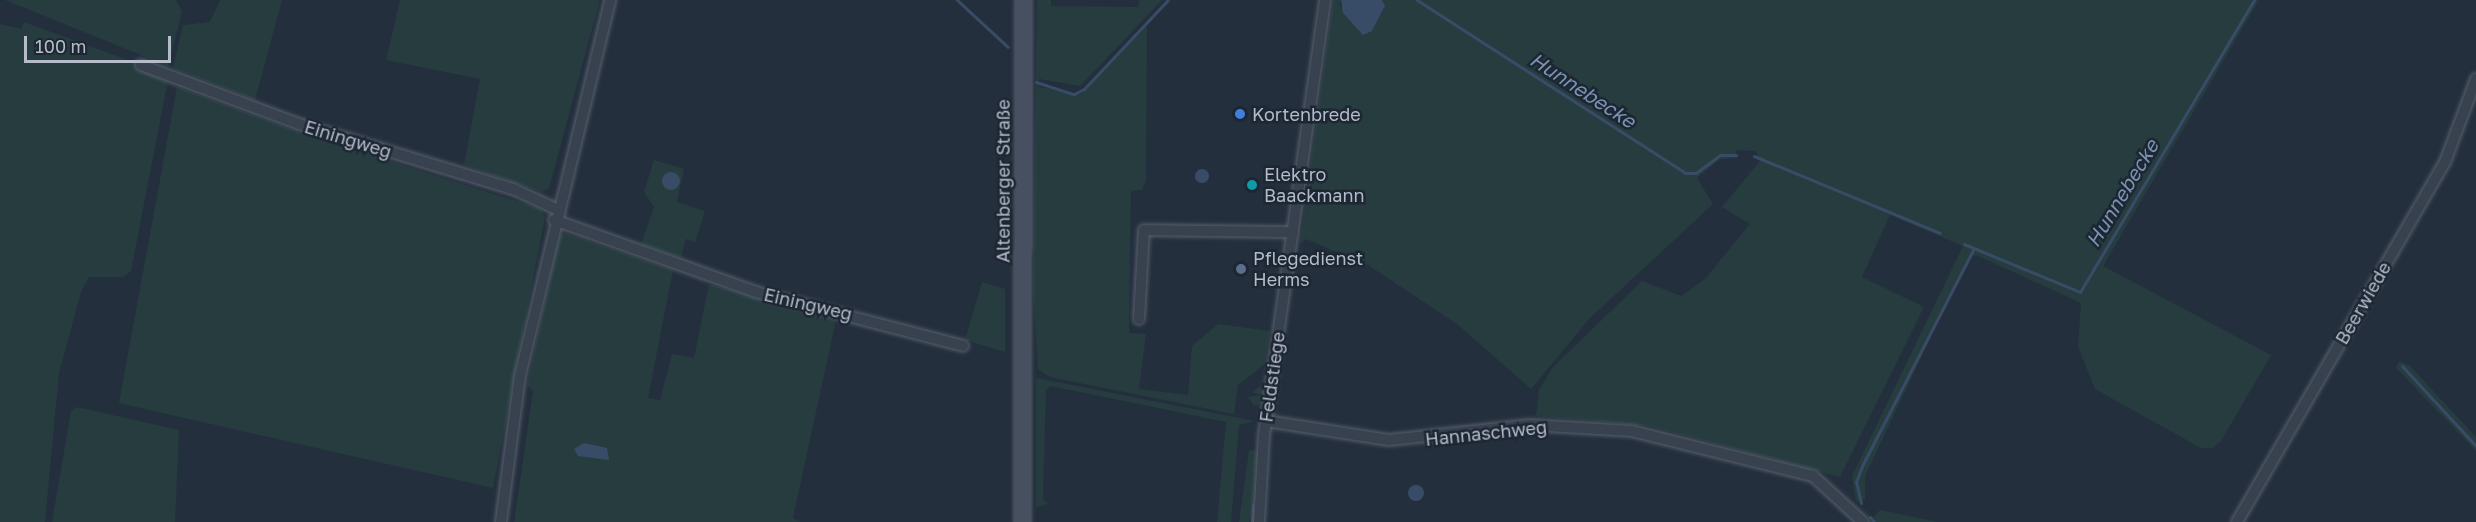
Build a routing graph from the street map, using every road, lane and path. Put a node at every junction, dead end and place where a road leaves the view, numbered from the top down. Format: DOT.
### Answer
graph roads {
  1 [pos="610,0"];
  2 [pos="1023,0"];
  3 [pos="1325,0"];
  4 [pos="141,64"];
  5 [pos="2476,79"];
  6 [pos="555,215"];
  7 [pos="1293,232"];
  8 [pos="1139,319"];
  9 [pos="963,346"];
  10 [pos="1266,421"];
  11 [pos="501,522"];
  12 [pos="1022,522"];
  13 [pos="1259,522"];
  14 [pos="1863,522"];
  15 [pos="2237,522"];
  1 -- 6 [label="street"];
  2 -- 12 [label="main road, Altenberger Straße"];
  3 -- 7 [label="street, Feldstiege"];
  4 -- 6 [label="street, Einingweg"];
  5 -- 15 [label="street, Beerwiede"];
  6 -- 9 [label="street, Einingweg"];
  6 -- 11 [label="street"];
  7 -- 8 [label="street"];
  7 -- 10 [label="street, Feldstiege"];
  10 -- 13 [label="street, Feldstiege"];
  10 -- 14 [label="street, Hannaschweg"];
}
